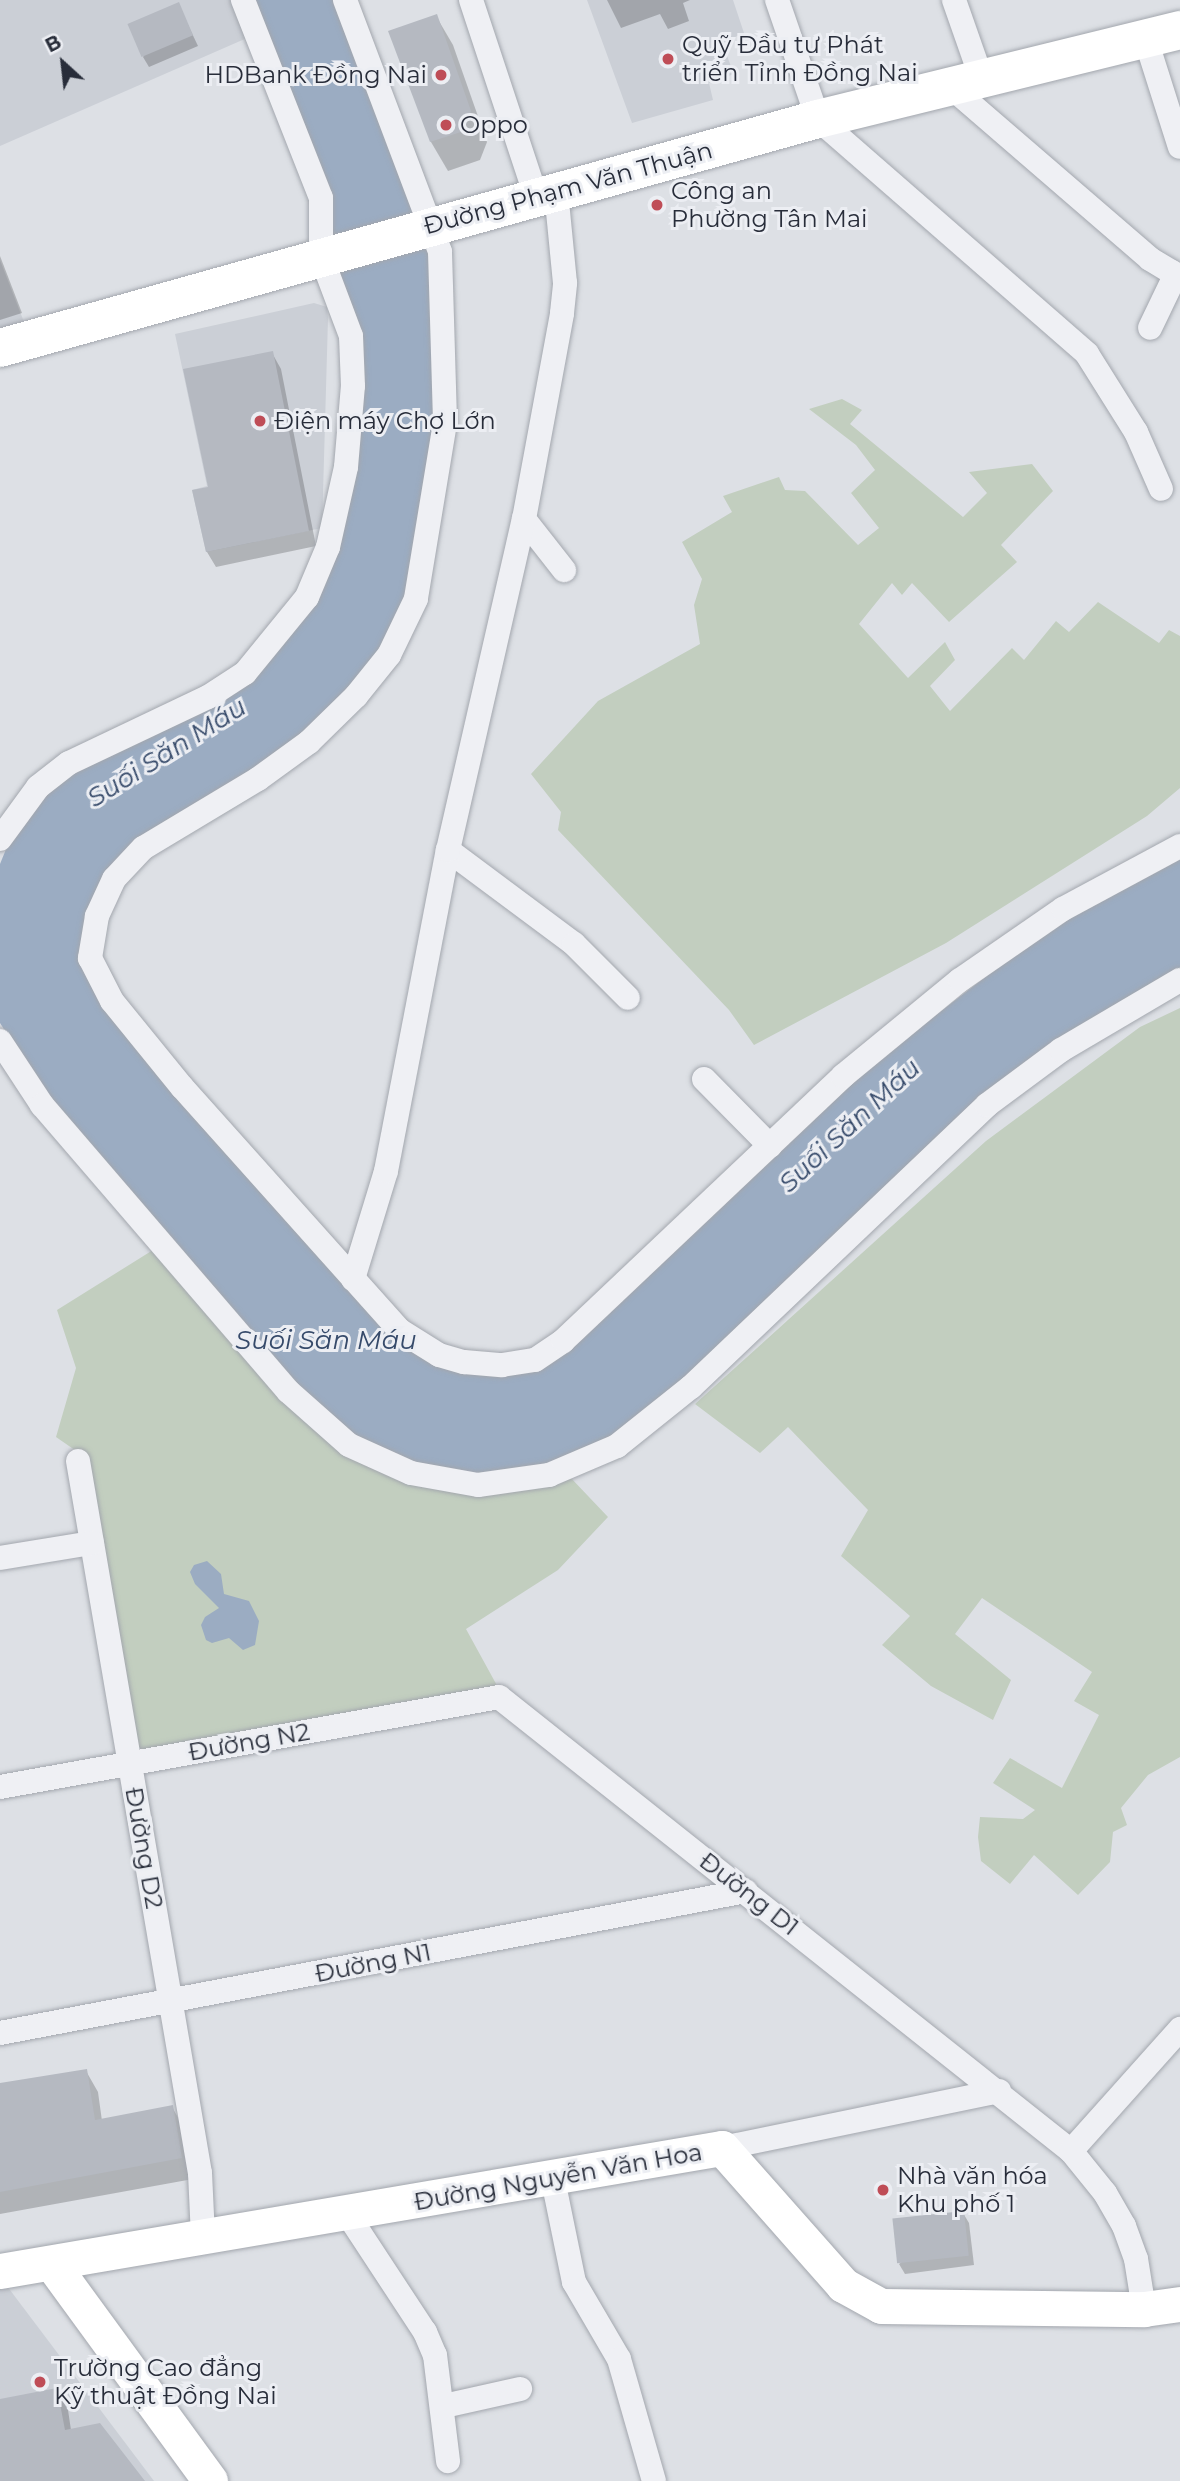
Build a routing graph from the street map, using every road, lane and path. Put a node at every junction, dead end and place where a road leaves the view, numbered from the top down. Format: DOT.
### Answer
graph roads {
  1 [pos="243,0"];
  2 [pos="345,0"];
  3 [pos="471,0"];
  4 [pos="777,0"];
  5 [pos="954,0"];
  6 [pos="1163,35"];
  7 [pos="967,84"];
  8 [pos="818,119"];
  9 [pos="1180,147"];
  10 [pos="546,193"];
  11 [pos="434,226"];
  12 [pos="321,256"];
  13 [pos="1150,328"];
  14 [pos="0,348"];
  15 [pos="1161,489"];
  16 [pos="523,519"];
  17 [pos="564,570"];
  18 [pos="0,839"];
  19 [pos="1180,846"];
  20 [pos="448,850"];
  21 [pos="1180,979"];
  22 [pos="628,998"];
  23 [pos="0,1041"];
  24 [pos="704,1079"];
  25 [pos="770,1146"];
  26 [pos="353,1279"];
  27 [pos="78,1461"];
  28 [pos="92,1543"];
  29 [pos="0,1558"];
  30 [pos="499,1697"];
  31 [pos="130,1764"];
  32 [pos="0,1787"];
  33 [pos="746,1892"];
  34 [pos="171,2002"];
  35 [pos="1180,2029"];
  36 [pos="0,2033"];
  37 [pos="999,2091"];
  38 [pos="722,2148"];
  39 [pos="1071,2151"];
  40 [pos="552,2175"];
  41 [pos="348,2216"];
  42 [pos="203,2237"];
  43 [pos="52,2264"];
  44 [pos="0,2272"];
  45 [pos="1180,2304"];
  46 [pos="1144,2309"];
  47 [pos="520,2389"];
  48 [pos="444,2406"];
  49 [pos="448,2461"];
  50 [pos="210,2481"];
  51 [pos="654,2481"];
  1 -- 12 [label="street"];
  2 -- 11 [label="street"];
  3 -- 10 [label="street"];
  4 -- 8 [label="street"];
  5 -- 7 [label="street"];
  6 -- 7 [label="main road, Đường Phạm Văn Thuận"];
  6 -- 9 [label="street"];
  7 -- 8 [label="main road, Đường Phạm Văn Thuận"];
  7 -- 13 [label="street"];
  8 -- 10 [label="main road, Đường Phạm Văn Thuận"];
  8 -- 15 [label="street"];
  10 -- 11 [label="main road, Đường Phạm Văn Thuận"];
  10 -- 16 [label="street"];
  11 -- 12 [label="main road, Đường Phạm Văn Thuận"];
  11 -- 26 [label="street"];
  12 -- 14 [label="main road, Đường Phạm Văn Thuận"];
  12 -- 18 [label="street"];
  16 -- 17 [label="street"];
  16 -- 20 [label="street"];
  19 -- 25 [label="street"];
  20 -- 22 [label="street"];
  20 -- 26 [label="street"];
  21 -- 23 [label="street"];
  24 -- 25 [label="street"];
  25 -- 26 [label="street"];
  27 -- 28 [label="street, Đường D2"];
  28 -- 29 [label="street"];
  28 -- 31 [label="street, Đường D2"];
  30 -- 31 [label="street, Đường N2"];
  30 -- 33 [label="street, Đường D1"];
  31 -- 32 [label="street, Đường N2"];
  31 -- 34 [label="street, Đường D2"];
  33 -- 34 [label="street, Đường N1"];
  33 -- 37 [label="street, Đường D1"];
  34 -- 36 [label="street, Đường N1"];
  34 -- 42 [label="street, Đường D2"];
  35 -- 39 [label="street"];
  37 -- 38 [label="street"];
  37 -- 39 [label="street, Đường D1"];
  38 -- 40 [label="street, Đường Nguyễn Văn Hoa"];
  38 -- 46 [label="street, Đường Nguyễn Văn Hoa"];
  39 -- 46 [label="street, Đường D1"];
  40 -- 41 [label="street, Đường Nguyễn Văn Hoa"];
  40 -- 51 [label="street"];
  41 -- 42 [label="street, Đường Nguyễn Văn Hoa"];
  41 -- 48 [label="street"];
  42 -- 43 [label="street, Đường Nguyễn Văn Hoa"];
  43 -- 44 [label="street, Đường Nguyễn Văn Hoa"];
  43 -- 50 [label="street"];
  45 -- 46 [label="street, Đường Nguyễn Văn Hoa"];
  47 -- 48 [label="street"];
  48 -- 49 [label="street"];
}
